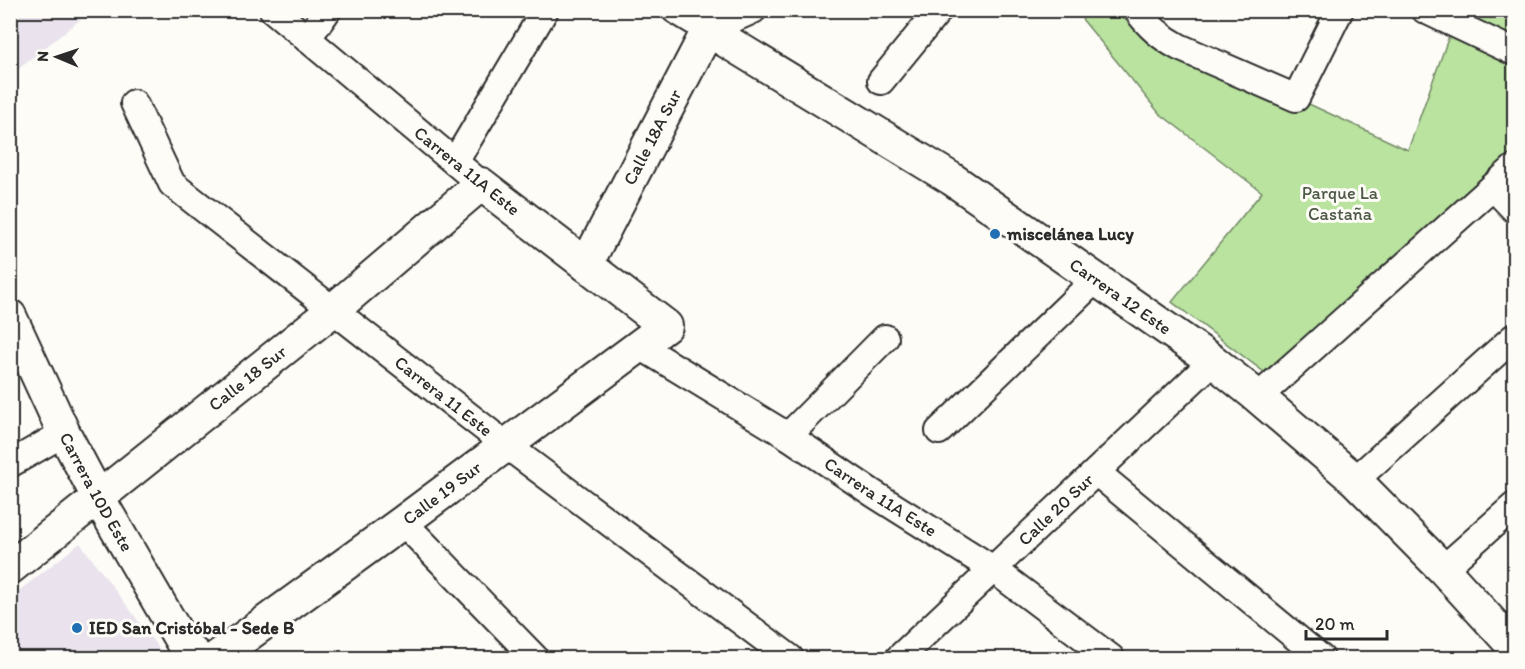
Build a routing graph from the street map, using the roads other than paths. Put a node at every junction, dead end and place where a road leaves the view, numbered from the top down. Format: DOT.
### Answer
graph roads {
  1 [pos="273,10"];
  2 [pos="328,10"];
  3 [pos="545,10"];
  4 [pos="675,10"];
  5 [pos="753,10"];
  6 [pos="939,10"];
  7 [pos="1137,10"];
  8 [pos="1340,10"];
  9 [pos="1425,10"];
  10 [pos="713,20"];
  11 [pos="307,39"];
  12 [pos="1515,52"];
  13 [pos="880,81"];
  14 [pos="134,103"];
  15 [pos="455,162"];
  16 [pos="1515,168"];
  17 [pos="481,184"];
  18 [pos="1493,187"];
  19 [pos="1515,210"];
  20 [pos="586,265"];
  21 [pos="1096,279"];
  22 [pos="333,310"];
  23 [pos="10,316"];
  24 [pos="666,326"];
  25 [pos="1515,337"];
  26 [pos="885,338"];
  27 [pos="640,346"];
  28 [pos="1213,361"];
  29 [pos="1258,397"];
  30 [pos="939,431"];
  31 [pos="64,433"];
  32 [pos="788,436"];
  33 [pos="506,445"];
  34 [pos="10,464"];
  35 [pos="1096,472"];
  36 [pos="1355,480"];
  37 [pos="99,499"];
  38 [pos="1515,506"];
  39 [pos="403,522"];
  40 [pos="10,568"];
  41 [pos="1443,568"];
  42 [pos="993,569"];
  43 [pos="1515,647"];
  44 [pos="198,658"];
  45 [pos="216,658"];
  46 [pos="535,658"];
  47 [pos="790,658"];
  48 [pos="899,658"];
  49 [pos="1111,658"];
  50 [pos="1321,658"];
  1 -- 11 [label="street, Carrera 11A Este"];
  2 -- 11 [label="street"];
  3 -- 15 [label="street"];
  4 -- 10 [label="street, Carrera 12 Este"];
  5 -- 10 [label="street"];
  6 -- 13 [label="street"];
  7 -- 8 [label="street"];
  9 -- 12 [label="street"];
  10 -- 20 [label="street, Calle 18A Sur"];
  10 -- 21 [label="street, Carrera 12 Este"];
  11 -- 15 [label="street, Carrera 11A Este"];
  14 -- 22 [label="street, Carrera 11 Este"];
  15 -- 17 [label="street, Carrera 11A Este"];
  16 -- 18 [label="street"];
  17 -- 20 [label="street, Carrera 11A Este"];
  17 -- 22 [label="street, Calle 18 Sur"];
  18 -- 19 [label="street"];
  18 -- 29 [label="street"];
  20 -- 24 [label="street, Carrera 11A Este"];
  21 -- 28 [label="street, Carrera 12 Este"];
  21 -- 30 [label="street"];
  22 -- 33 [label="street, Carrera 11 Este"];
  22 -- 37 [label="street, Calle 18 Sur"];
  23 -- 31 [label="street, Carrera 10D Este"];
  24 -- 27 [label="street, Calle 19 Sur"];
  25 -- 36 [label="street"];
  26 -- 32 [label="street"];
  27 -- 32 [label="street, Carrera 11A Este"];
  27 -- 33 [label="street, Calle 19 Sur"];
  28 -- 29 [label="street, Carrera 12 Este"];
  28 -- 35 [label="street, Calle 20 Sur"];
  29 -- 36 [label="street, Carrera 12 Este"];
  31 -- 34 [label="street"];
  31 -- 37 [label="street, Carrera 10D Este"];
  32 -- 42 [label="street, Carrera 11A Este"];
  33 -- 39 [label="street, Calle 19 Sur"];
  33 -- 47 [label="street, Carrera 11 Este"];
  35 -- 42 [label="street, Calle 20 Sur"];
  35 -- 50 [label="street"];
  36 -- 41 [label="street, Carrera 12 Este"];
  37 -- 40 [label="street, Calle 18 Sur"];
  37 -- 44 [label="street, Carrera 10D Este"];
  38 -- 41 [label="street"];
  39 -- 45 [label="street, Calle 19 Sur"];
  39 -- 46 [label="street"];
  41 -- 43 [label="street, Carrera 12 Este"];
  42 -- 48 [label="street, Calle 20 Sur"];
  42 -- 49 [label="street, Carrera 11A Este"];
}
